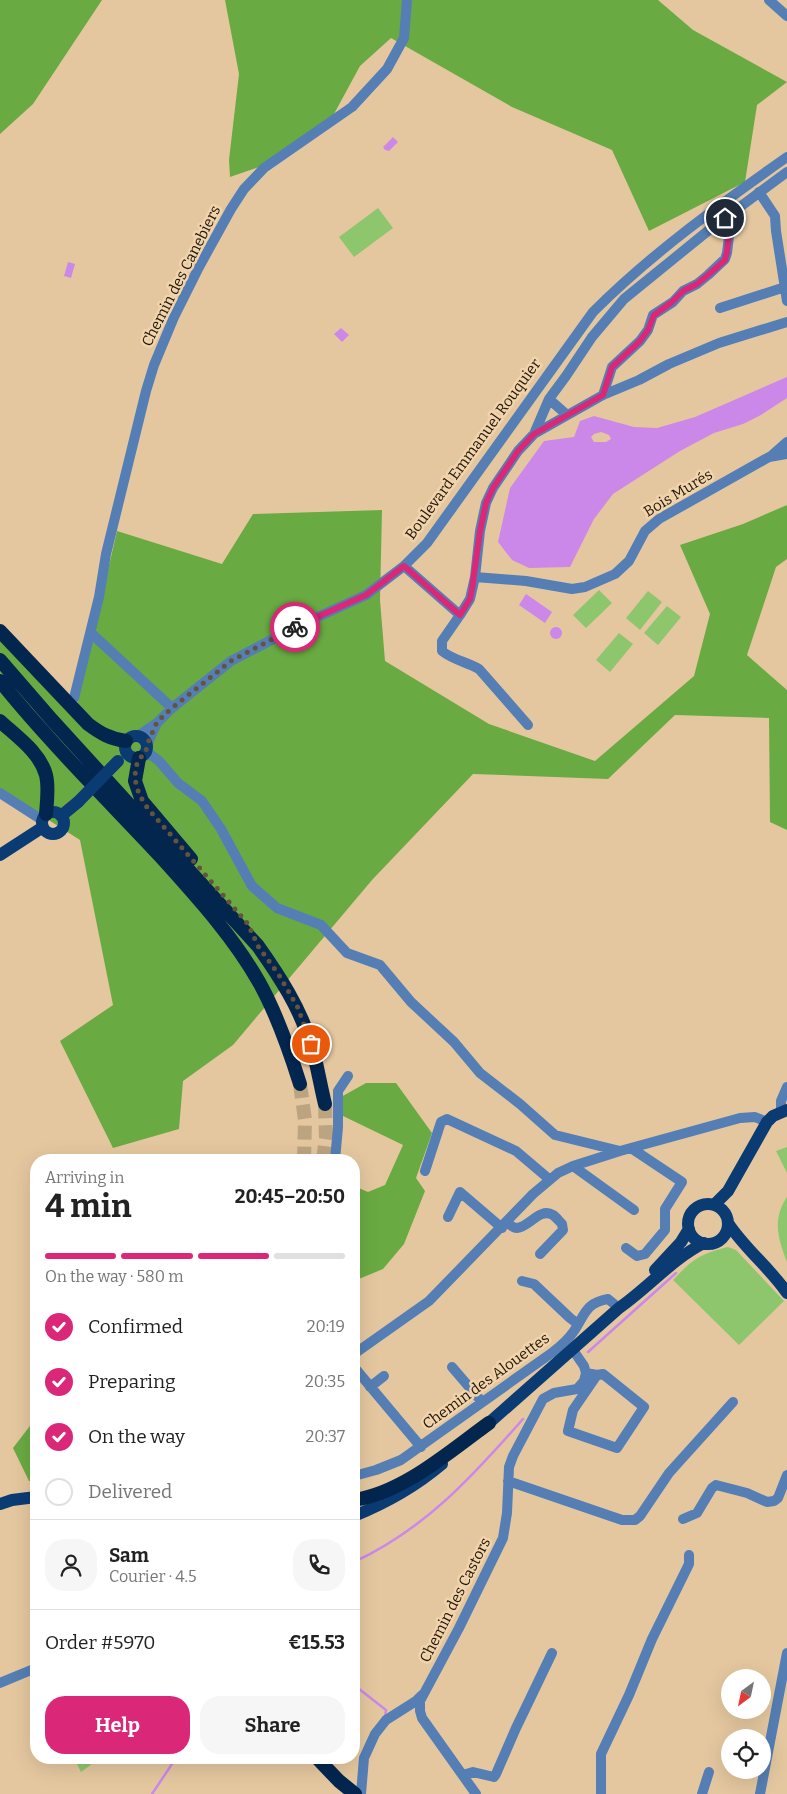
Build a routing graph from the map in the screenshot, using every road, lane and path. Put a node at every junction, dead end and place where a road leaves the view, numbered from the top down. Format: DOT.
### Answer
graph roads {
  1 [pos="407,0"];
  2 [pos="769,0"];
  3 [pos="787,16"];
  4 [pos="787,157"];
  5 [pos="787,172"];
  6 [pos="759,192"];
  7 [pos="725,218"];
  8 [pos="785,287"];
  9 [pos="787,301"];
  10 [pos="720,308"];
  11 [pos="787,322"];
  12 [pos="603,395"];
  13 [pos="548,399"];
  14 [pos="567,415"];
  15 [pos="534,434"];
  16 [pos="787,442"];
  17 [pos="787,454"];
  18 [pos="769,457"];
  19 [pos="404,566"];
  20 [pos="474,577"];
  21 [pos="460,615"];
  22 [pos="0,631"];
  23 [pos="91,632"];
  24 [pos="0,660"];
  25 [pos="0,681"];
  26 [pos="74,698"];
  27 [pos="172,708"];
  28 [pos="0,721"];
  29 [pos="528,725"];
  30 [pos="134,750"];
  31 [pos="0,793"];
  32 [pos="61,816"];
  33 [pos="44,820"];
  34 [pos="0,855"];
  35 [pos="258,946"];
  36 [pos="348,1076"];
  37 [pos="300,1084"];
  38 [pos="787,1087"];
  39 [pos="324,1104"];
  40 [pos="784,1111"];
  41 [pos="767,1122"];
  42 [pos="631,1148"];
  43 [pos="620,1152"];
  44 [pos="336,1154"];
  45 [pos="573,1166"];
  46 [pos="425,1171"];
  47 [pos="549,1180"];
  48 [pos="728,1191"];
  49 [pos="714,1205"];
  50 [pos="634,1210"];
  51 [pos="448,1217"];
  52 [pos="726,1218"];
  53 [pos="504,1225"];
  54 [pos="689,1229"];
  55 [pos="724,1236"];
  56 [pos="738,1238"];
  57 [pos="704,1243"];
  58 [pos="626,1248"];
  59 [pos="540,1254"];
  60 [pos="522,1281"];
  61 [pos="787,1293"];
  62 [pos="619,1308"];
  63 [pos="578,1324"];
  64 [pos="360,1350"];
  65 [pos="572,1350"];
  66 [pos="452,1367"];
  67 [pos="586,1373"];
  68 [pos="360,1374"];
  69 [pos="597,1375"];
  70 [pos="384,1376"];
  71 [pos="370,1387"];
  72 [pos="482,1402"];
  73 [pos="733,1402"];
  74 [pos="489,1423"];
  75 [pos="421,1447"];
  76 [pos="360,1474"];
  77 [pos="787,1476"];
  78 [pos="508,1481"];
  79 [pos="30,1498"];
  80 [pos="360,1499"];
  81 [pos="0,1504"];
  82 [pos="360,1513"];
  83 [pos="683,1519"];
  84 [pos="689,1555"];
  85 [pos="552,1653"];
  86 [pos="787,1653"];
  87 [pos="30,1670"];
  88 [pos="0,1683"];
  89 [pos="422,1695"];
  90 [pos="323,1764"];
  91 [pos="709,1772"];
  92 [pos="464,1775"];
  93 [pos="355,1794"];
  94 [pos="362,1794"];
  95 [pos="476,1794"];
  96 [pos="600,1794"];
  97 [pos="702,1794"];
  98 [pos="760,1794"];
  1 -- 23 [label="street, Chemin des Canebiers"];
  2 -- 3 [label="street"];
  4 -- 19 [label="street, Boulevard Emmanuel Rouquier"];
  5 -- 6 [label="street"];
  6 -- 7 [label="street"];
  6 -- 8 [label="street"];
  7 -- 12 [label="street"];
  7 -- 13 [label="street"];
  8 -- 9 [label="street"];
  8 -- 10 [label="street"];
  11 -- 12 [label="street"];
  12 -- 14 [label="street"];
  13 -- 14 [label="street"];
  13 -- 15 [label="street"];
  14 -- 15 [label="street"];
  15 -- 20 [label="street"];
  16 -- 18 [label="street, Bois Murés"];
  17 -- 18 [label="street, Bois Murés"];
  18 -- 20 [label="street, Bois Murés"];
  19 -- 21 [label="street"];
  19 -- 27 [label="street, Boulevard Emmanuel Rouquier"];
  20 -- 21 [label="street"];
  21 -- 29 [label="street"];
  22 -- 30 [label="highway"];
  23 -- 26 [label="street, Chemin des Canebiers"];
  23 -- 27 [label="street"];
  24 -- 35 [label="highway"];
  25 -- 37 [label="highway"];
  27 -- 30 [label="street, Boulevard Emmanuel Rouquier"];
  28 -- 33 [label="highway"];
  30 -- 32 [label="main road, bridge"];
  30 -- 35 [label="highway"];
  30 -- 43 [label="street"];
  31 -- 33 [label="street"];
  32 -- 33 [label="main road"];
  32 -- 33 [label="main road"];
  33 -- 34 [label="main road"];
  35 -- 39 [label="highway"];
  36 -- 44 [label="street"];
  38 -- 40 [label="street"];
  40 -- 41 [label="main road"];
  41 -- 42 [label="street"];
  41 -- 48 [label="main road"];
  42 -- 43 [label="street"];
  42 -- 58 [label="street"];
  43 -- 45 [label="street"];
  45 -- 47 [label="street"];
  45 -- 50 [label="street"];
  46 -- 47 [label="street"];
  47 -- 53 [label="street"];
  48 -- 49 [label="main road"];
  48 -- 52 [label="main road"];
  49 -- 52 [label="main road"];
  49 -- 54 [label="main road"];
  51 -- 53 [label="street"];
  52 -- 55 [label="main road"];
  52 -- 56 [label="main road"];
  53 -- 59 [label="street"];
  53 -- 64 [label="street"];
  54 -- 57 [label="main road"];
  54 -- 62 [label="main road"];
  55 -- 56 [label="main road"];
  55 -- 57 [label="main road"];
  56 -- 61 [label="main road"];
  57 -- 62 [label="main road"];
  60 -- 63 [label="street"];
  62 -- 63 [label="street, Chemin des Alouettes"];
  62 -- 65 [label="main road"];
  63 -- 72 [label="street, Chemin des Alouettes"];
  65 -- 67 [label="street"];
  65 -- 74 [label="main road"];
  66 -- 72 [label="street"];
  67 -- 69 [label="street"];
  67 -- 78 [label="street, Chemin des Castors"];
  68 -- 71 [label="street"];
  69 -- 69 [label="street"];
  70 -- 71 [label="street"];
  71 -- 75 [label="street"];
  72 -- 75 [label="street, Chemin des Alouettes"];
  73 -- 78 [label="street"];
  74 -- 80 [label="highway"];
  74 -- 82 [label="main road"];
  75 -- 76 [label="street, Chemin des Alouettes"];
  77 -- 83 [label="street"];
  78 -- 89 [label="street, Chemin des Castors"];
  79 -- 81 [label="main road"];
  84 -- 96 [label="street"];
  85 -- 92 [label="street"];
  86 -- 98 [label="street"];
  87 -- 88 [label="street"];
  89 -- 92 [label="street"];
  89 -- 94 [label="street"];
  90 -- 93 [label="highway"];
  91 -- 97 [label="street"];
  92 -- 95 [label="street"];
}
